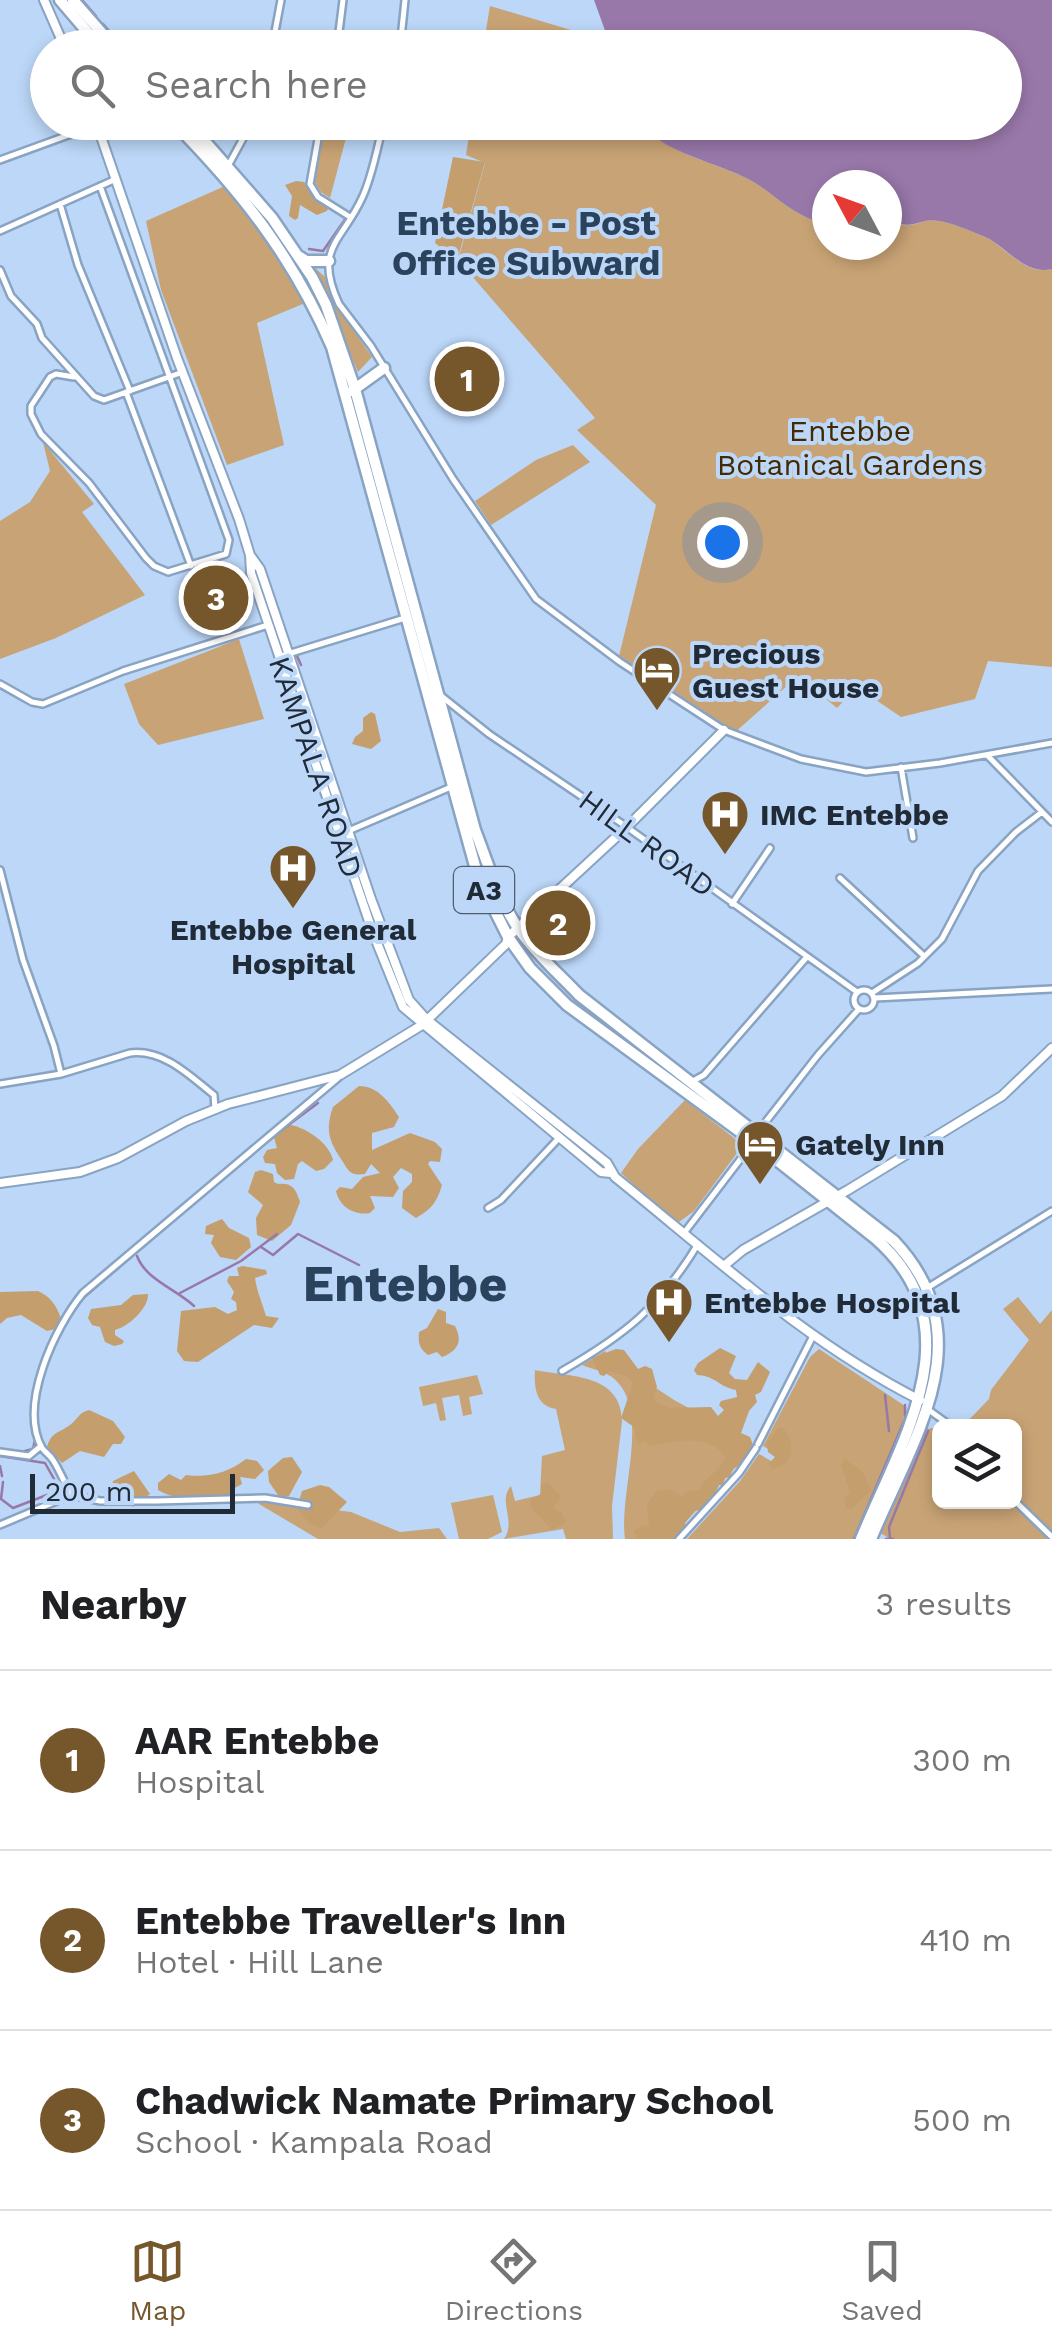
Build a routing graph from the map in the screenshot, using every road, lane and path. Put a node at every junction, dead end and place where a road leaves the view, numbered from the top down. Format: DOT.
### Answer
graph roads {
  1 [pos="44,0"];
  2 [pos="60,0"];
  3 [pos="73,0"];
  4 [pos="280,0"];
  5 [pos="344,0"];
  6 [pos="406,0"];
  7 [pos="57,30"];
  8 [pos="86,30"];
  9 [pos="99,30"];
  10 [pos="275,30"];
  11 [pos="340,30"];
  12 [pos="402,30"];
  13 [pos="53,140"];
  14 [pos="102,140"];
  15 [pos="193,140"];
  16 [pos="202,140"];
  17 [pos="241,140"];
  18 [pos="317,140"];
  19 [pos="379,140"];
  20 [pos="0,160"];
  21 [pos="224,169"];
  22 [pos="116,179"];
  23 [pos="100,186"];
  24 [pos="60,204"];
  25 [pos="350,217"];
  26 [pos="0,232"];
  27 [pos="299,256"];
  28 [pos="329,259"];
  29 [pos="0,270"];
  30 [pos="60,358"];
  31 [pos="384,368"];
  32 [pos="183,372"];
  33 [pos="56,374"];
  34 [pos="74,377"];
  35 [pos="168,378"];
  36 [pos="128,392"];
  37 [pos="351,392"];
  38 [pos="250,555"];
  39 [pos="192,566"];
  40 [pos="408,618"];
  41 [pos="278,621"];
  42 [pos="268,626"];
  43 [pos="289,654"];
  44 [pos="278,657"];
  45 [pos="2,688"];
  46 [pos="438,693"];
  47 [pos="724,730"];
  48 [pos="1052,742"];
  49 [pos="987,754"];
  50 [pos="900,766"];
  51 [pos="454,787"];
  52 [pos="1042,812"];
  53 [pos="1052,822"];
  54 [pos="627,827"];
  55 [pos="349,831"];
  56 [pos="339,834"];
  57 [pos="912,838"];
  58 [pos="770,848"];
  59 [pos="0,870"];
  60 [pos="840,878"];
  61 [pos="732,904"];
  62 [pos="518,928"];
  63 [pos="378,932"];
  64 [pos="508,936"];
  65 [pos="924,956"];
  66 [pos="806,958"];
  67 [pos="1052,989"];
  68 [pos="857,992"];
  69 [pos="873,995"];
  70 [pos="859,1009"];
  71 [pos="424,1022"];
  72 [pos="1052,1048"];
  73 [pos="61,1074"];
  74 [pos="340,1075"];
  75 [pos="690,1083"];
  76 [pos="0,1084"];
  77 [pos="216,1110"];
  78 [pos="558,1138"];
  79 [pos="755,1138"];
  80 [pos="612,1172"];
  81 [pos="0,1183"];
  82 [pos="833,1198"];
  83 [pos="488,1208"];
  84 [pos="1052,1211"];
  85 [pos="684,1233"];
  86 [pos="698,1244"];
  87 [pos="725,1265"];
  88 [pos="927,1288"];
  89 [pos="813,1336"];
  90 [pos="562,1371"];
  91 [pos="924,1403"];
  92 [pos="943,1419"];
  93 [pos="41,1446"];
  94 [pos="0,1452"];
  95 [pos="71,1495"];
  96 [pos="308,1505"];
  97 [pos="1022,1508"];
  98 [pos="0,1525"];
  99 [pos="1052,1537"];
  100 [pos="680,1539"];
  101 [pos="860,1539"];
  102 [pos="871,1539"];
  1 -- 7 [label="main road"];
  2 -- 8 [label="highway"];
  3 -- 9 [label="highway"];
  4 -- 10 [label="street"];
  5 -- 11 [label="street"];
  6 -- 12 [label="street"];
  13 -- 20 [label="street"];
  14 -- 22 [label="main road, KAMPALA ROAD"];
  15 -- 21 [label="highway"];
  16 -- 21 [label="highway"];
  17 -- 21 [label="street"];
  18 -- 25 [label="street"];
  19 -- 25 [label="street"];
  21 -- 27 [label="highway, A3"];
  21 -- 37 [label="highway, A3"];
  22 -- 23 [label="street"];
  22 -- 32 [label="main road, KAMPALA ROAD"];
  23 -- 24 [label="street"];
  23 -- 35 [label="street"];
  24 -- 26 [label="street"];
  24 -- 36 [label="street"];
  25 -- 28 [label="street"];
  27 -- 28 [label="highway"];
  27 -- 37 [label="highway, A3"];
  28 -- 31 [label="street"];
  29 -- 30 [label="street"];
  30 -- 33 [label="street"];
  30 -- 34 [label="street"];
  31 -- 37 [label="highway"];
  31 -- 47 [label="street"];
  32 -- 35 [label="street"];
  32 -- 38 [label="main road, KAMPALA ROAD"];
  33 -- 34 [label="street"];
  33 -- 39 [label="street"];
  34 -- 36 [label="street"];
  35 -- 36 [label="street"];
  35 -- 39 [label="street"];
  36 -- 39 [label="street"];
  37 -- 40 [label="highway, A3"];
  37 -- 46 [label="highway, A3"];
  38 -- 41 [label="main road, KAMPALA ROAD"];
  38 -- 42 [label="main road, KAMPALA ROAD"];
  40 -- 43 [label="street"];
  40 -- 51 [label="highway, A3"];
  41 -- 42 [label="street"];
  41 -- 43 [label="main road, KAMPALA ROAD"];
  42 -- 44 [label="main road, KAMPALA ROAD"];
  42 -- 45 [label="street"];
  43 -- 44 [label="street"];
  43 -- 55 [label="main road, KAMPALA ROAD"];
  44 -- 56 [label="main road, KAMPALA ROAD"];
  46 -- 54 [label="street, HILL ROAD"];
  46 -- 62 [label="highway, A3"];
  47 -- 50 [label="street"];
  47 -- 54 [label="main road"];
  48 -- 49 [label="street"];
  49 -- 50 [label="street"];
  49 -- 52 [label="street"];
  50 -- 57 [label="street"];
  51 -- 55 [label="street"];
  51 -- 64 [label="highway, A3"];
  52 -- 53 [label="street"];
  52 -- 65 [label="street"];
  54 -- 61 [label="street, HILL ROAD"];
  54 -- 62 [label="main road"];
  55 -- 56 [label="street"];
  55 -- 63 [label="main road, KAMPALA ROAD"];
  56 -- 63 [label="main road, KAMPALA ROAD"];
  58 -- 61 [label="street"];
  59 -- 73 [label="street"];
  60 -- 65 [label="street"];
  61 -- 66 [label="street, HILL ROAD"];
  62 -- 64 [label="main road"];
  62 -- 75 [label="highway, A3"];
  63 -- 71 [label="main road, KAMPALA ROAD"];
  64 -- 71 [label="main road"];
  64 -- 79 [label="highway, A3"];
  65 -- 69 [label="street"];
  66 -- 68 [label="street, HILL ROAD"];
  66 -- 75 [label="street"];
  67 -- 69 [label="street"];
  68 -- 69 [label="street"];
  68 -- 70 [label="street"];
  69 -- 70 [label="street"];
  70 -- 79 [label="street"];
  71 -- 74 [label="main road"];
  71 -- 78 [label="main road, KAMPALA ROAD"];
  71 -- 80 [label="main road, KAMPALA ROAD"];
  72 -- 82 [label="main road"];
  73 -- 76 [label="street"];
  73 -- 77 [label="street"];
  74 -- 77 [label="main road"];
  74 -- 93 [label="street"];
  75 -- 79 [label="highway, A3"];
  77 -- 81 [label="main road"];
  78 -- 80 [label="main road, KAMPALA ROAD"];
  78 -- 83 [label="street"];
  79 -- 82 [label="highway, A3"];
  79 -- 85 [label="street"];
  80 -- 85 [label="main road, KAMPALA ROAD"];
  82 -- 87 [label="main road"];
  82 -- 88 [label="highway, A3"];
  82 -- 91 [label="highway, A3"];
  84 -- 88 [label="street"];
  85 -- 86 [label="main road, KAMPALA ROAD"];
  86 -- 87 [label="main road, KAMPALA ROAD"];
  86 -- 90 [label="street"];
  87 -- 89 [label="main road, KAMPALA ROAD"];
  88 -- 91 [label="highway, A3"];
  89 -- 91 [label="main road, KAMPALA ROAD"];
  89 -- 100 [label="street"];
  91 -- 92 [label="street"];
  91 -- 101 [label="highway, A3"];
  91 -- 102 [label="highway, A3"];
  93 -- 94 [label="street"];
  93 -- 95 [label="street"];
  95 -- 96 [label="street"];
  95 -- 98 [label="street"];
  97 -- 99 [label="street"];
}
